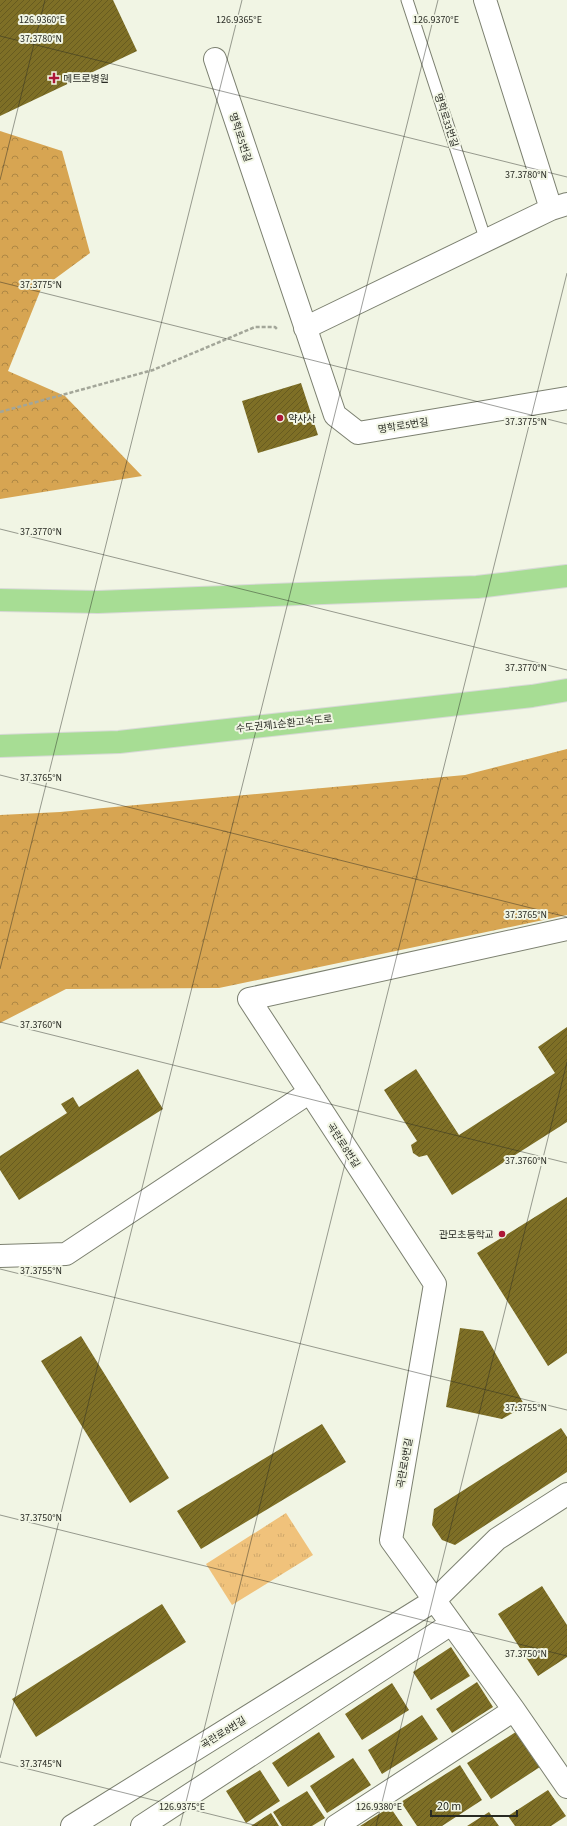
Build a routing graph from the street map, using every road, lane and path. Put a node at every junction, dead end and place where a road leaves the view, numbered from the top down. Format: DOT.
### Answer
graph roads {
  1 [pos="407,0"];
  2 [pos="485,0"];
  3 [pos="215,59"];
  4 [pos="559,207"];
  5 [pos="486,241"];
  6 [pos="305,328"];
  7 [pos="567,398"];
  8 [pos="0,412"];
  9 [pos="567,576"];
  10 [pos="0,600"];
  11 [pos="567,690"];
  12 [pos="0,746"];
  13 [pos="567,929"];
  14 [pos="310,1092"];
  15 [pos="0,1256"];
  16 [pos="567,1494"];
  17 [pos="435,1600"];
  18 [pos="451,1624"];
  19 [pos="514,1710"];
  20 [pos="567,1787"];
  21 [pos="72,1826"];
  22 [pos="142,1826"];
  23 [pos="336,1826"];
  1 -- 5 [label="lane, 명학로33번길"];
  2 -- 4 [label="street"];
  3 -- 6 [label="street, 명학로5번길"];
  4 -- 5 [label="street"];
  5 -- 6 [label="street"];
  6 -- 7 [label="street, 명학로5번길"];
  6 -- 8 [label="path"];
  9 -- 10 [label="highway"];
  11 -- 12 [label="highway, 수도권제1순환고속도로"];
  13 -- 14 [label="street, 곡란로8번길"];
  14 -- 15 [label="street"];
  14 -- 17 [label="street, 곡란로8번길"];
  16 -- 17 [label="street, 곡란로8번길"];
  17 -- 18 [label="street"];
  17 -- 21 [label="street, 곡란로8번길"];
  18 -- 19 [label="street"];
  18 -- 22 [label="street"];
  19 -- 20 [label="street"];
  19 -- 23 [label="street"];
}
